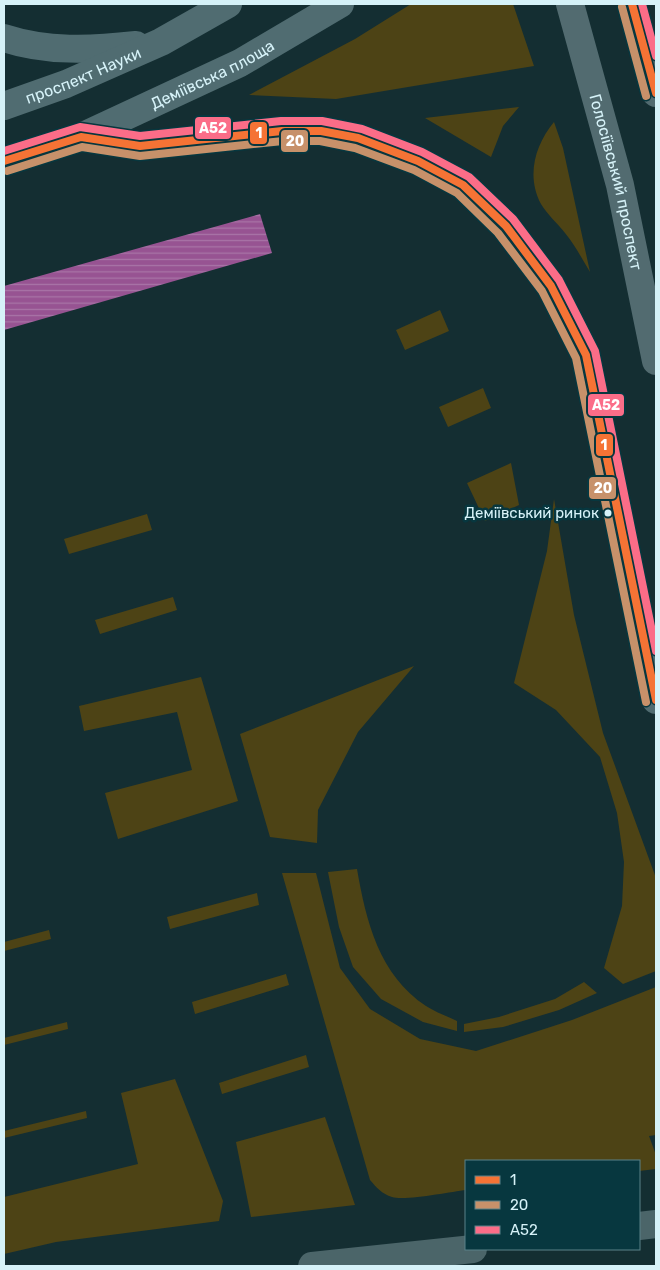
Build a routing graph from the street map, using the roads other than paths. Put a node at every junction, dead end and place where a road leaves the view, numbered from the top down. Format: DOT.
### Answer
graph roads {
  1 [pos="228,4"];
  2 [pos="340,4"];
  3 [pos="570,4"];
  4 [pos="632,4"];
  5 [pos="4,38"];
  6 [pos="161,42"];
  7 [pos="656,93"];
  8 [pos="4,106"];
  9 [pos="80,137"];
  10 [pos="4,161"];
  11 [pos="656,361"];
  12 [pos="656,700"];
  13 [pos="656,1224"];
  14 [pos="640,1226"];
  15 [pos="465,1250"];
  16 [pos="312,1266"];
  1 -- 6 [label="main road"];
  2 -- 9 [label="main road, Деміївська площа"];
  3 -- 11 [label="highway, Голосіївський проспект"];
  4 -- 7 [label="highway"];
  5 -- 6 [label="main road"];
  6 -- 8 [label="main road, проспект Науки"];
  9 -- 10 [label="main road"];
  9 -- 12 [label="main road"];
  13 -- 14 [label="main road"];
  15 -- 16 [label="main road"];
}
